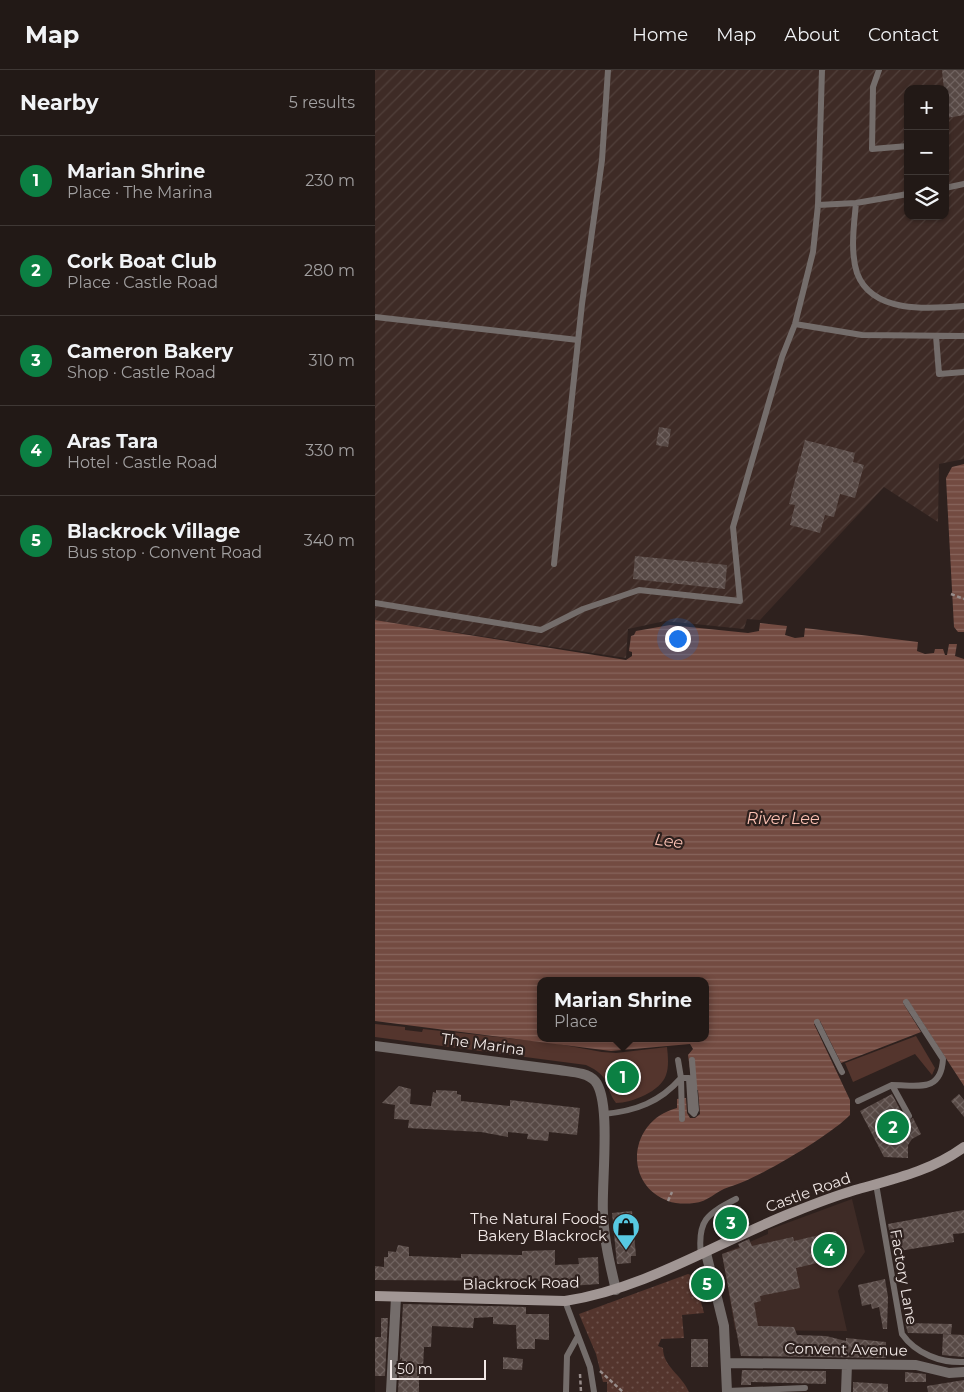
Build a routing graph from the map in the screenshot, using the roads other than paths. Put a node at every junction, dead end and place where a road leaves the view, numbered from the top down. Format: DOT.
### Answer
graph roads {
  1 [pos="607,70"];
  2 [pos="822,70"];
  3 [pos="879,70"];
  4 [pos="904,146"];
  5 [pos="964,184"];
  6 [pos="949,187"];
  7 [pos="904,195"];
  8 [pos="856,203"];
  9 [pos="818,205"];
  10 [pos="964,306"];
  11 [pos="375,317"];
  12 [pos="795,324"];
  13 [pos="936,336"];
  14 [pos="964,336"];
  15 [pos="578,340"];
  16 [pos="964,372"];
  17 [pos="554,564"];
  18 [pos="375,603"];
  19 [pos="906,1002"];
  20 [pos="817,1022"];
  21 [pos="375,1046"];
  22 [pos="678,1060"];
  23 [pos="692,1060"];
  24 [pos="842,1072"];
  25 [pos="681,1078"];
  26 [pos="892,1085"];
  27 [pos="858,1101"];
  28 [pos="604,1114"];
  29 [pos="909,1116"];
  30 [pos="682,1119"];
  31 [pos="964,1147"];
  32 [pos="876,1184"];
  33 [pos="736,1199"];
  34 [pos="703,1254"];
  35 [pos="663,1272"];
  36 [pos="616,1290"];
  37 [pos="375,1296"];
  38 [pos="396,1297"];
  39 [pos="565,1301"];
  40 [pos="577,1338"];
  41 [pos="964,1362"];
  42 [pos="727,1363"];
  43 [pos="847,1364"];
  44 [pos="964,1372"];
  45 [pos="805,1388"];
  46 [pos="391,1392"];
  47 [pos="566,1392"];
  48 [pos="594,1392"];
  49 [pos="727,1392"];
  50 [pos="846,1392"];
  1 -- 15 [label="lane"];
  2 -- 9 [label="lane"];
  3 -- 4 [label="lane"];
  5 -- 6 [label="lane"];
  7 -- 8 [label="lane"];
  8 -- 9 [label="lane"];
  8 -- 10 [label="lane"];
  9 -- 12 [label="lane"];
  11 -- 15 [label="lane"];
  12 -- 13 [label="lane"];
  12 -- 18 [label="lane"];
  13 -- 14 [label="lane"];
  13 -- 16 [label="lane"];
  15 -- 17 [label="lane"];
  19 -- 26 [label="lane"];
  20 -- 24 [label="lane"];
  21 -- 28 [label="street, The Marina"];
  22 -- 25 [label="lane"];
  23 -- 25 [label="lane"];
  25 -- 28 [label="lane"];
  25 -- 30 [label="lane"];
  26 -- 27 [label="lane"];
  26 -- 29 [label="lane"];
  28 -- 36 [label="street, The Marina"];
  31 -- 32 [label="main road, Castle Road"];
  32 -- 34 [label="main road, Castle Road"];
  32 -- 41 [label="lane, Factory Lane"];
  33 -- 34 [label="lane"];
  34 -- 35 [label="main road, Castle Road"];
  34 -- 42 [label="street"];
  35 -- 36 [label="main road, Blackrock Road"];
  36 -- 39 [label="main road, Blackrock Road"];
  37 -- 38 [label="main road, Blackrock Road"];
  38 -- 39 [label="main road, Blackrock Road"];
  38 -- 46 [label="street"];
  39 -- 40 [label="lane"];
  40 -- 47 [label="lane"];
  40 -- 48 [label="lane"];
  42 -- 43 [label="street, Convent Avenue"];
  42 -- 49 [label="street"];
  43 -- 44 [label="street, Convent Avenue"];
  43 -- 50 [label="street"];
  45 -- 49 [label="lane"];
}
